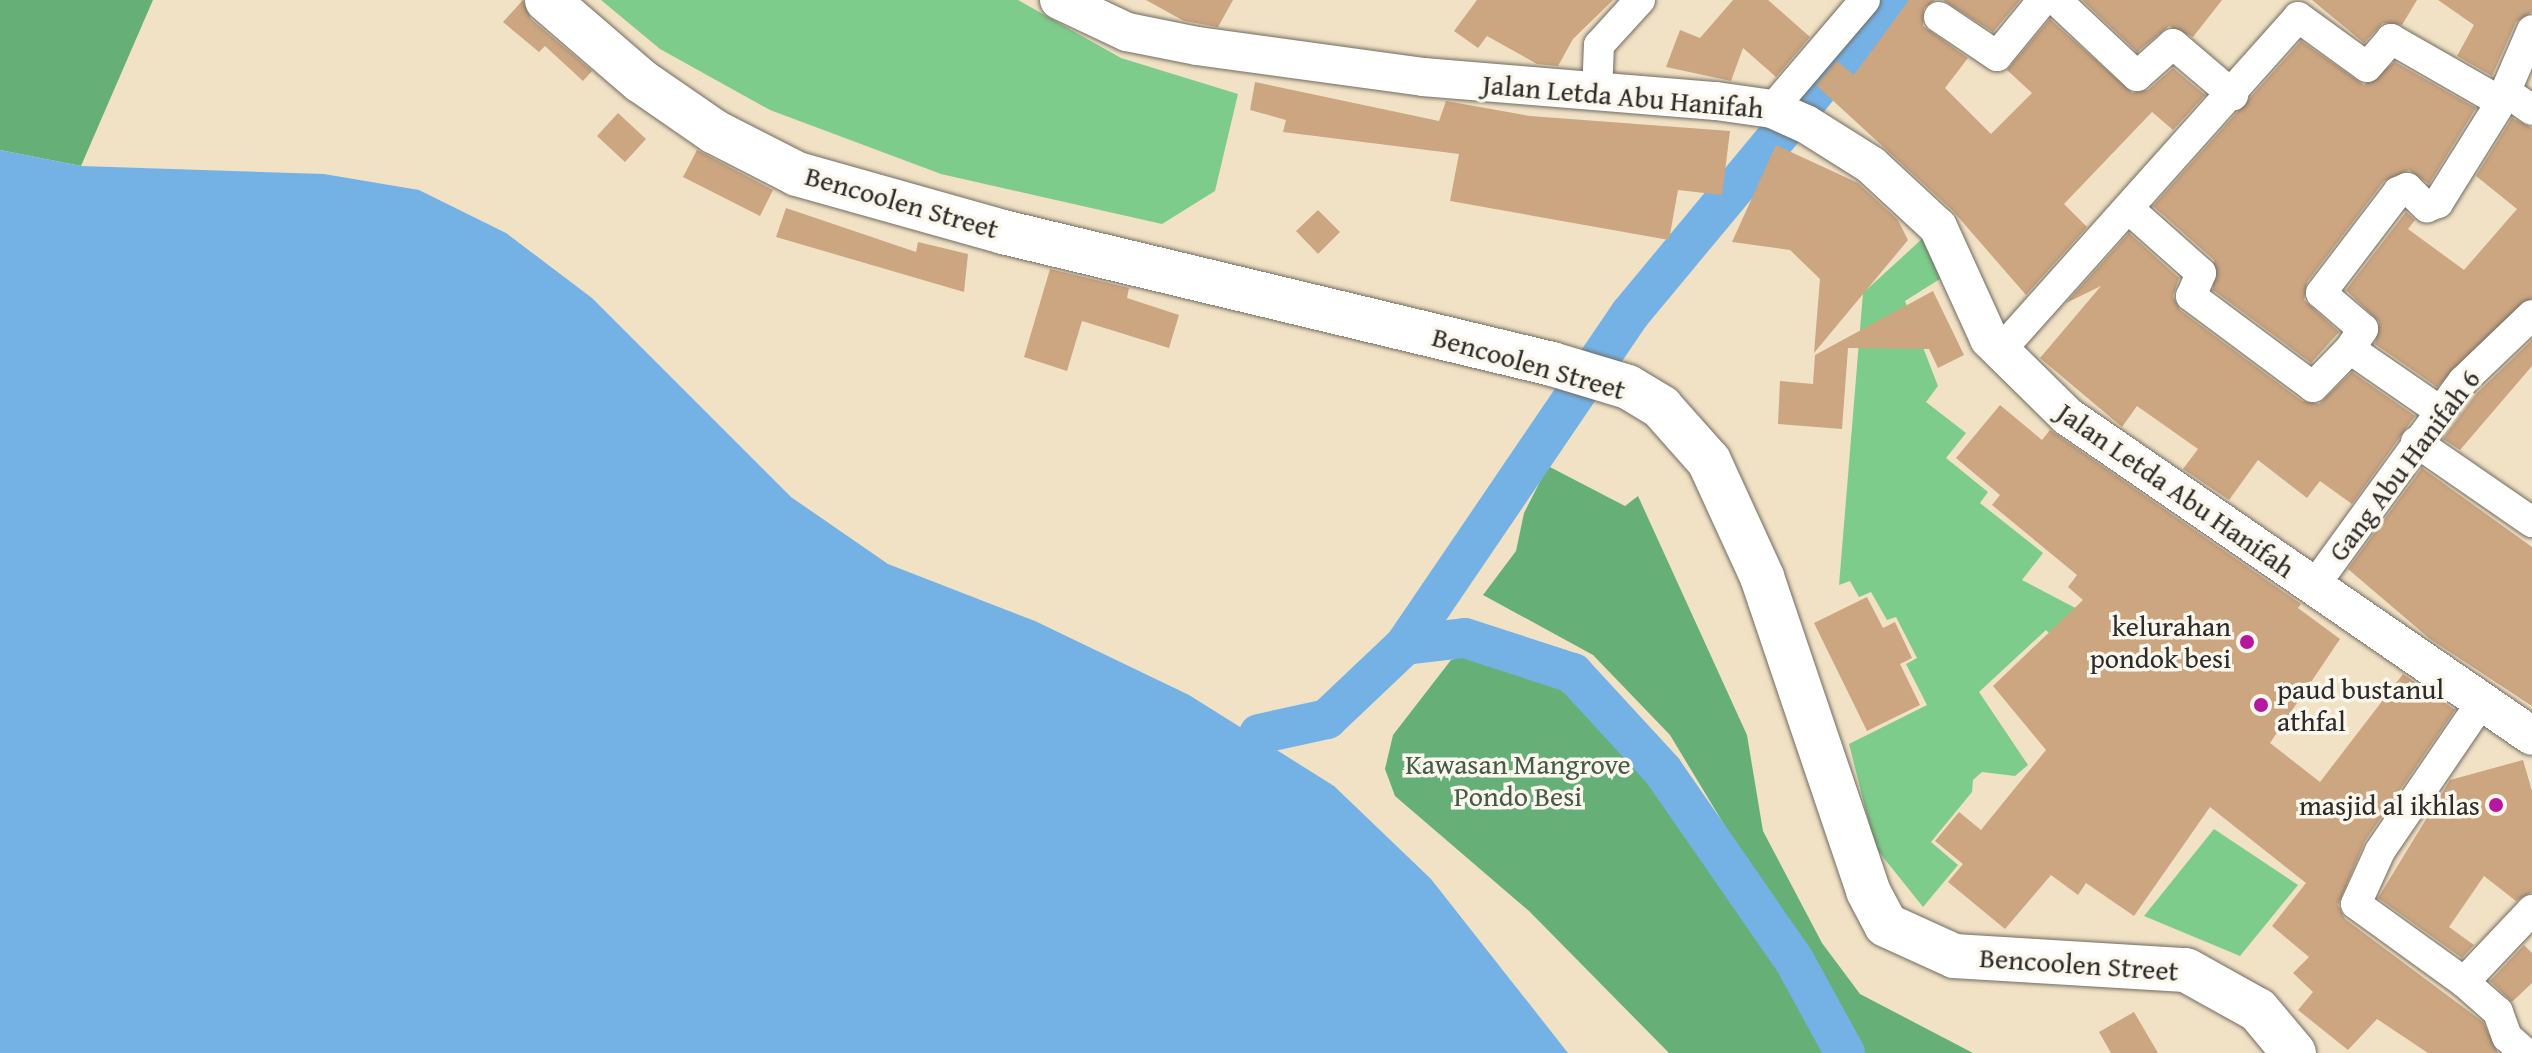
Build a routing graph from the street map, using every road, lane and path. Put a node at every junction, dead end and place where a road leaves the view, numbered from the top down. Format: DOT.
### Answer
graph roads {
  1 [pos="1059,0"];
  2 [pos="1640,0"];
  3 [pos="1865,0"];
  4 [pos="2043,0"];
  5 [pos="2056,0"];
  6 [pos="570,7"];
  7 [pos="1939,17"];
  8 [pos="2532,30"];
  9 [pos="1597,94"];
  10 [pos="2233,95"];
  11 [pos="2503,97"];
  12 [pos="2532,110"];
  13 [pos="1786,115"];
  14 [pos="2130,210"];
  15 [pos="2532,315"];
  16 [pos="2350,349"];
  17 [pos="1999,352"];
  18 [pos="2440,411"];
  19 [pos="2416,442"];
  20 [pos="2532,522"];
  21 [pos="2314,586"];
  22 [pos="2481,703"];
  23 [pos="2529,729"];
  24 [pos="2532,910"];
  25 [pos="2464,982"];
  26 [pos="2294,1053"];
  27 [pos="2525,1053"];
  1 -- 9 [label="street, Jalan Letda Abu Hanifah"];
  2 -- 9 [label="street"];
  3 -- 13 [label="street"];
  4 -- 7 [label="street"];
  5 -- 10 [label="street"];
  6 -- 26 [label="main road, Bencoolen Street"];
  8 -- 11 [label="street"];
  9 -- 13 [label="street, Jalan Letda Abu Hanifah"];
  10 -- 11 [label="street"];
  10 -- 14 [label="street"];
  11 -- 12 [label="street"];
  11 -- 16 [label="street"];
  13 -- 17 [label="street, Jalan Letda Abu Hanifah"];
  14 -- 16 [label="street"];
  14 -- 17 [label="street"];
  15 -- 18 [label="street, Gang Abu Hanifah 6"];
  16 -- 18 [label="street"];
  17 -- 21 [label="street, Jalan Letda Abu Hanifah"];
  18 -- 19 [label="street, Gang Abu Hanifah 6"];
  19 -- 20 [label="street"];
  19 -- 21 [label="street, Gang Abu Hanifah 6"];
  21 -- 22 [label="street, Jalan Letda Abu Hanifah"];
  22 -- 23 [label="street, Jalan Letda Abu Hanifah"];
  22 -- 25 [label="street"];
  24 -- 25 [label="street"];
  25 -- 27 [label="street"];
}
